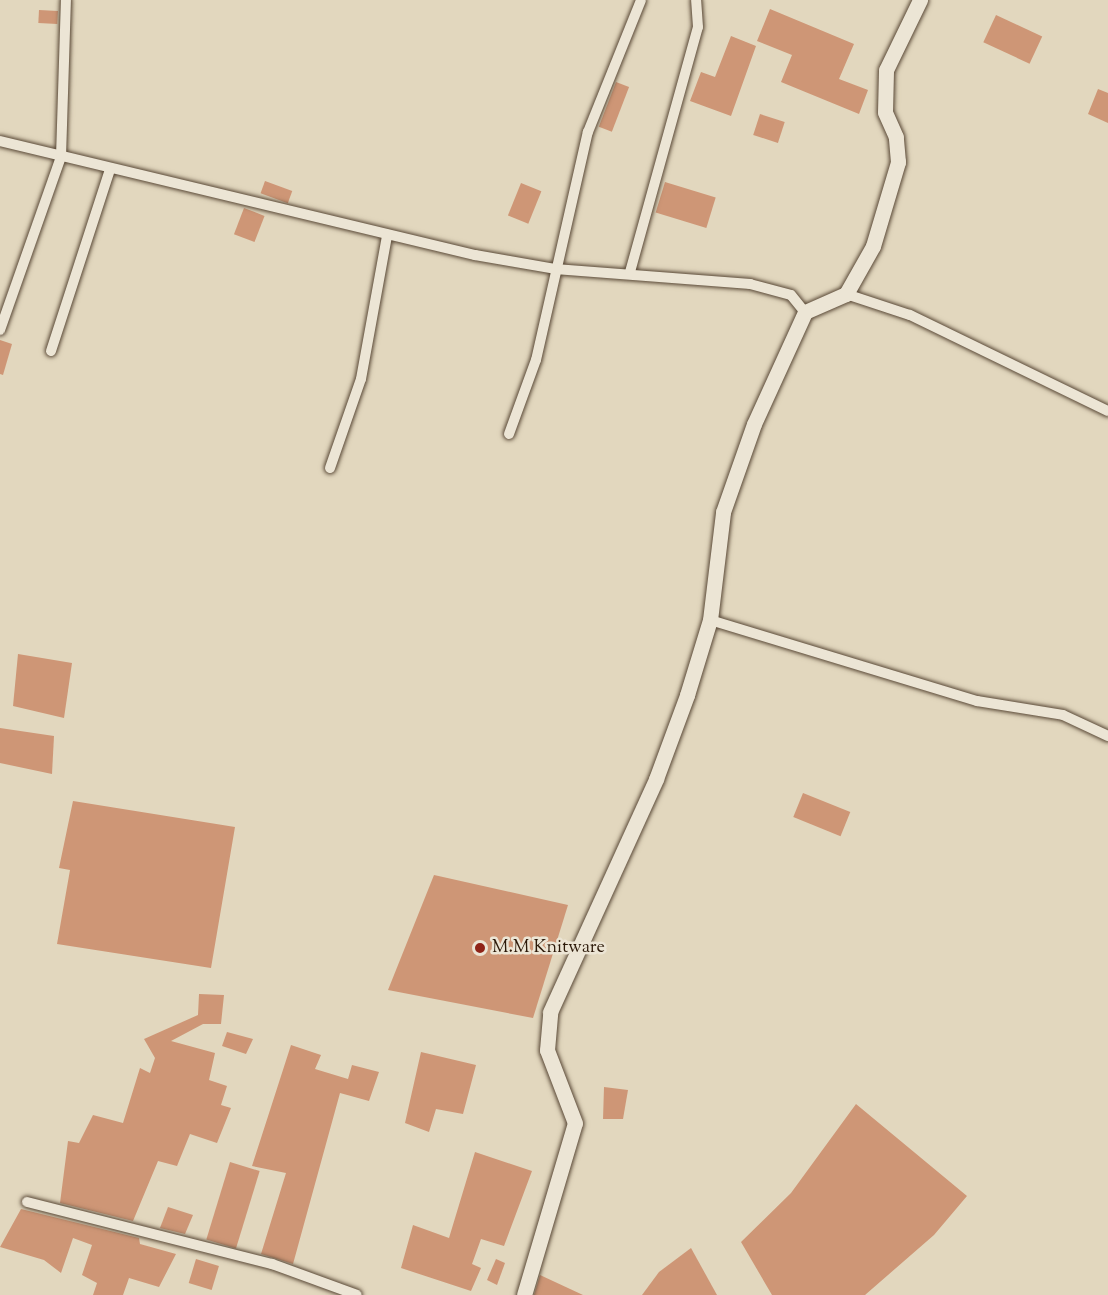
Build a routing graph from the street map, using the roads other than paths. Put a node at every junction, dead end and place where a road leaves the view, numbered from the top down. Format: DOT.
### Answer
graph roads {
  1 [pos="66,0"];
  2 [pos="641,0"];
  3 [pos="696,0"];
  4 [pos="920,0"];
  5 [pos="0,141"];
  6 [pos="61,157"];
  7 [pos="110,169"];
  8 [pos="387,236"];
  9 [pos="555,269"];
  10 [pos="630,272"];
  11 [pos="846,294"];
  12 [pos="805,312"];
  13 [pos="0,330"];
  14 [pos="51,351"];
  15 [pos="1108,411"];
  16 [pos="509,434"];
  17 [pos="330,468"];
  18 [pos="710,620"];
  19 [pos="1108,736"];
  20 [pos="27,1202"];
  21 [pos="357,1295"];
  22 [pos="524,1295"];
  1 -- 6 [label="street"];
  2 -- 9 [label="street"];
  3 -- 10 [label="street"];
  4 -- 11 [label="street"];
  5 -- 6 [label="street"];
  6 -- 7 [label="street"];
  6 -- 13 [label="street"];
  7 -- 8 [label="street"];
  7 -- 14 [label="street"];
  8 -- 9 [label="street"];
  8 -- 17 [label="street"];
  9 -- 10 [label="street"];
  9 -- 16 [label="street"];
  10 -- 12 [label="street"];
  11 -- 12 [label="street"];
  11 -- 15 [label="street"];
  12 -- 18 [label="street"];
  18 -- 19 [label="street"];
  18 -- 22 [label="street"];
  20 -- 21 [label="street"];
}
